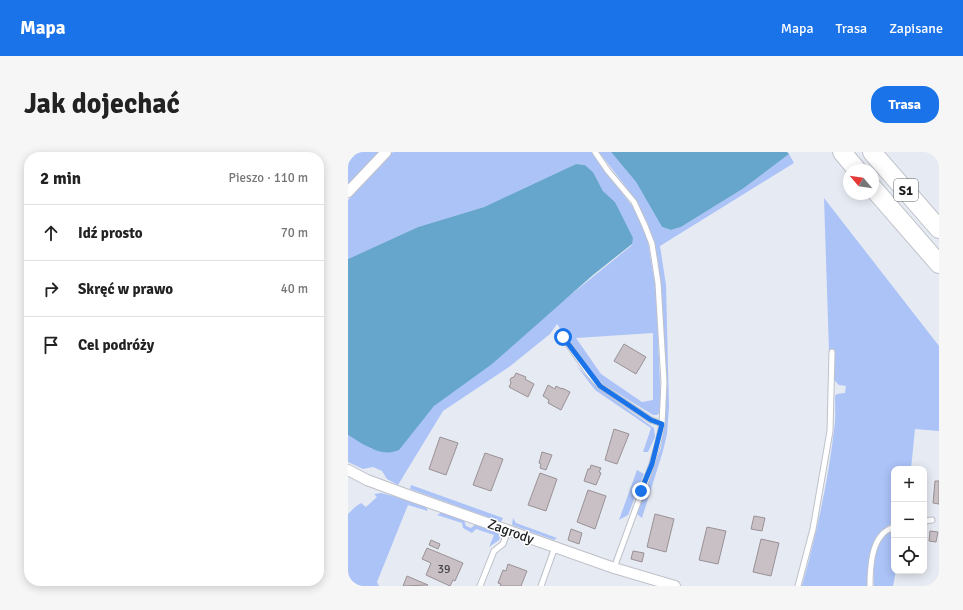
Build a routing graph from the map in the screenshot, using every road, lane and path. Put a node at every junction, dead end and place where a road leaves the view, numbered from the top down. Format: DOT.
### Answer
graph roads {
  1 [pos="386,152"];
  2 [pos="595,152"];
  3 [pos="842,152"];
  4 [pos="872,152"];
  5 [pos="853,164"];
  6 [pos="348,192"];
  7 [pos="879,195"];
  8 [pos="939,229"];
  9 [pos="939,264"];
  10 [pos="563,337"];
  11 [pos="832,352"];
  12 [pos="662,424"];
  13 [pos="348,470"];
  14 [pos="932,520"];
  15 [pos="927,521"];
  16 [pos="891,529"];
  17 [pos="508,530"];
  18 [pos="555,547"];
  19 [pos="614,568"];
  20 [pos="480,586"];
  21 [pos="541,586"];
  22 [pos="675,586"];
  23 [pos="798,586"];
  24 [pos="870,586"];
  1 -- 6 [label="street"];
  2 -- 12 [label="lane"];
  3 -- 5 [label="highway"];
  4 -- 8 [label="highway, S1"];
  7 -- 9 [label="highway, S1"];
  10 -- 12 [label="lane"];
  11 -- 23 [label="lane"];
  12 -- 19 [label="lane"];
  13 -- 17 [label="street, Zagrody"];
  14 -- 15 [label="lane"];
  16 -- 24 [label="lane"];
  17 -- 18 [label="street, Zagrody"];
  17 -- 20 [label="lane"];
  18 -- 19 [label="street, Zagrody"];
  18 -- 21 [label="lane"];
  19 -- 22 [label="street, Zagrody"];
}
